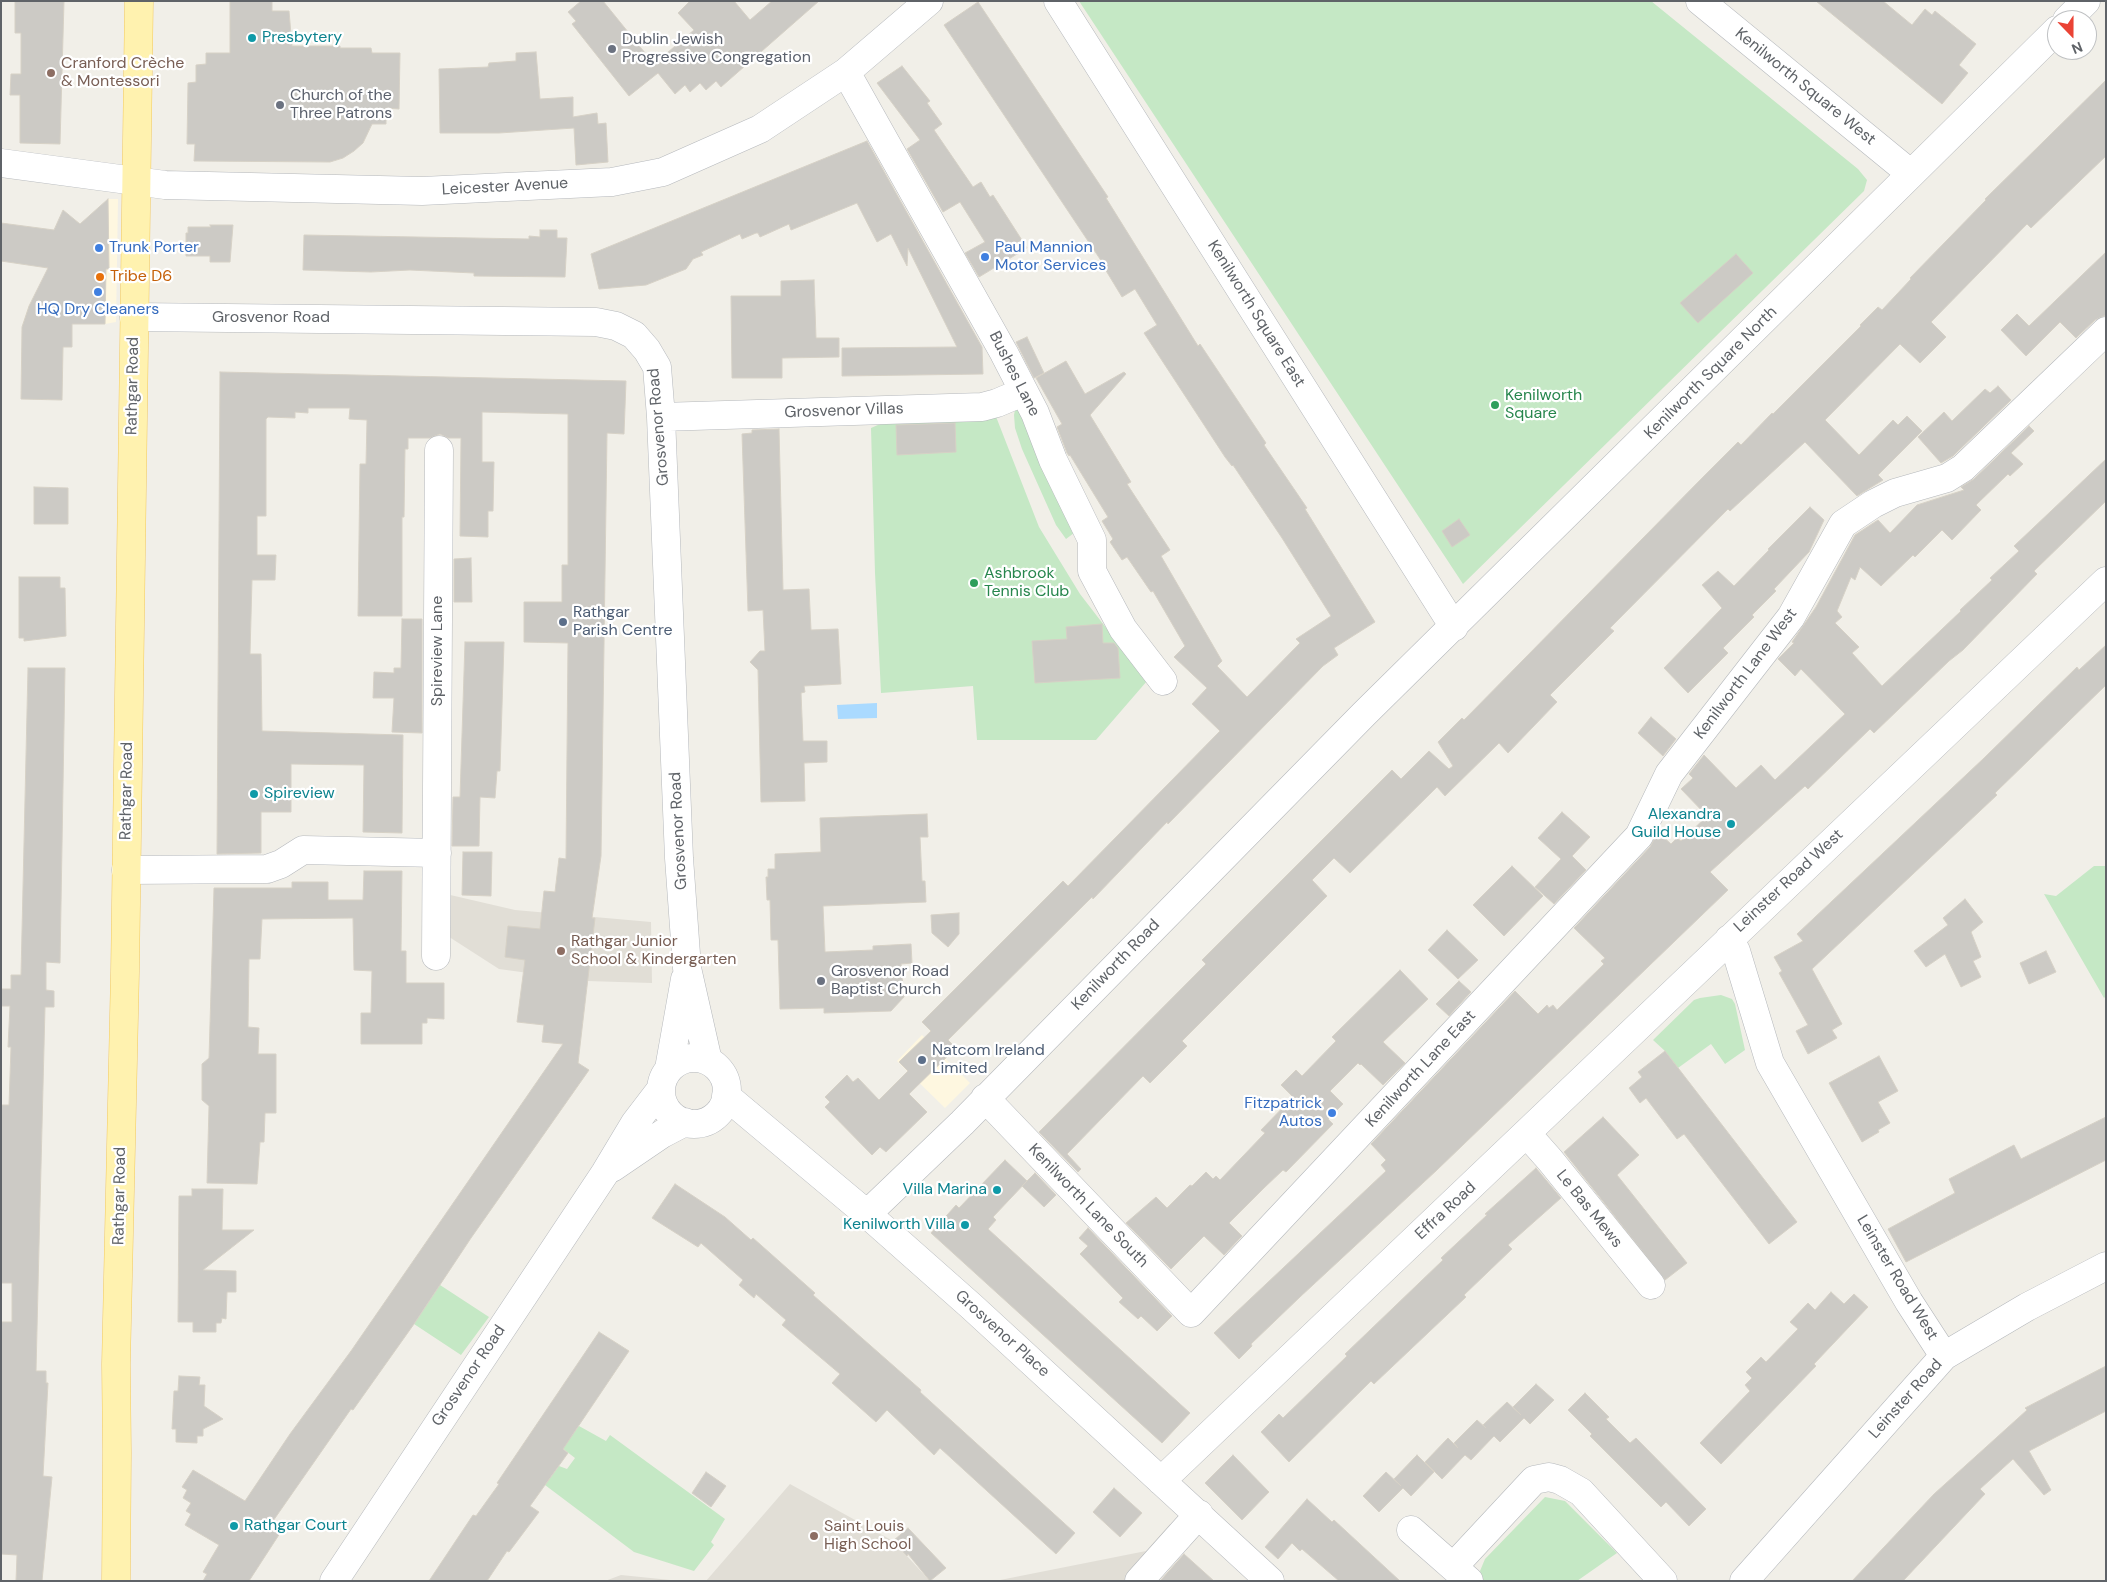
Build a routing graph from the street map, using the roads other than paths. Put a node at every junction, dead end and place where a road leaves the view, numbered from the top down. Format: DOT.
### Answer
graph roads {
  1 [pos="139,1"];
  2 [pos="928,1"];
  3 [pos="1058,1"];
  4 [pos="1700,1"];
  5 [pos="2086,1"];
  6 [pos="2077,10"];
  7 [pos="2047,40"];
  8 [pos="846,72"];
  9 [pos="1,163"];
  10 [pos="1910,174"];
  11 [pos="137,182"];
  12 [pos="134,317"];
  13 [pos="2106,331"];
  14 [pos="1023,392"];
  15 [pos="661,417"];
  16 [pos="439,450"];
  17 [pos="2106,581"];
  18 [pos="1454,627"];
  19 [pos="1163,681"];
  20 [pos="1364,714"];
  21 [pos="1647,823"];
  22 [pos="436,853"];
  23 [pos="126,870"];
  24 [pos="1728,939"];
  25 [pos="436,956"];
  26 [pos="686,968"];
  27 [pos="708,1061"];
  28 [pos="665,1079"];
  29 [pos="726,1096"];
  30 [pos="986,1098"];
  31 [pos="685,1122"];
  32 [pos="1527,1134"];
  33 [pos="604,1173"];
  34 [pos="867,1214"];
  35 [pos="2106,1266"];
  36 [pos="1651,1285"];
  37 [pos="1191,1313"];
  38 [pos="1944,1356"];
  39 [pos="1161,1481"];
  40 [pos="1198,1514"];
  41 [pos="1411,1530"];
  42 [pos="1461,1574"];
  43 [pos="116,1581"];
  44 [pos="334,1581"];
  45 [pos="1139,1581"];
  46 [pos="1270,1581"];
  47 [pos="1663,1581"];
  48 [pos="1744,1581"];
  1 -- 11 [label="main road, Rathgar Road"];
  2 -- 8 [label="street, Leicester Avenue"];
  3 -- 18 [label="street, Kenilworth Square East"];
  4 -- 10 [label="street, Kenilworth Square West"];
  5 -- 6 [label="street"];
  7 -- 10 [label="street, Kenilworth Square North"];
  8 -- 11 [label="street, Leicester Avenue"];
  8 -- 14 [label="street, Bushes Lane"];
  9 -- 11 [label="street, Leicester Avenue"];
  10 -- 18 [label="street, Kenilworth Square North"];
  11 -- 12 [label="main road, Rathgar Road"];
  12 -- 15 [label="street, Grosvenor Road"];
  12 -- 23 [label="main road, Rathgar Road"];
  13 -- 21 [label="street, Kenilworth Lane West"];
  14 -- 15 [label="street, Grosvenor Villas"];
  14 -- 19 [label="street, Bushes Lane"];
  15 -- 26 [label="street, Grosvenor Road"];
  16 -- 22 [label="street, Spireview Lane"];
  17 -- 24 [label="street, Leinster Road West"];
  18 -- 20 [label="street, Kenilworth Square North"];
  20 -- 30 [label="street, Kenilworth Road"];
  21 -- 37 [label="street, Kenilworth Lane East"];
  22 -- 23 [label="street"];
  22 -- 25 [label="street, Spireview Lane"];
  23 -- 43 [label="main road, Rathgar Road"];
  24 -- 32 [label="street, Effra Road"];
  24 -- 38 [label="street, Leinster Road West"];
  26 -- 27 [label="street, Grosvenor Road"];
  26 -- 28 [label="street, Grosvenor Road"];
  27 -- 28 [label="street"];
  27 -- 29 [label="street"];
  28 -- 31 [label="street"];
  28 -- 33 [label="street, Grosvenor Road"];
  29 -- 31 [label="street"];
  29 -- 34 [label="street, Grosvenor Place"];
  30 -- 34 [label="street, Kenilworth Road"];
  30 -- 37 [label="street, Kenilworth Lane South"];
  31 -- 33 [label="street, Grosvenor Road"];
  32 -- 36 [label="street, Le Bas Mews"];
  32 -- 39 [label="street, Effra Road"];
  33 -- 44 [label="street, Grosvenor Road"];
  34 -- 39 [label="street, Grosvenor Place"];
  35 -- 38 [label="street, Leinster Road"];
  38 -- 48 [label="street, Leinster Road"];
  39 -- 40 [label="street, Grosvenor Place"];
  40 -- 45 [label="street"];
  40 -- 46 [label="street, Grosvenor Place"];
  41 -- 42 [label="street"];
  42 -- 47 [label="street"];
}
